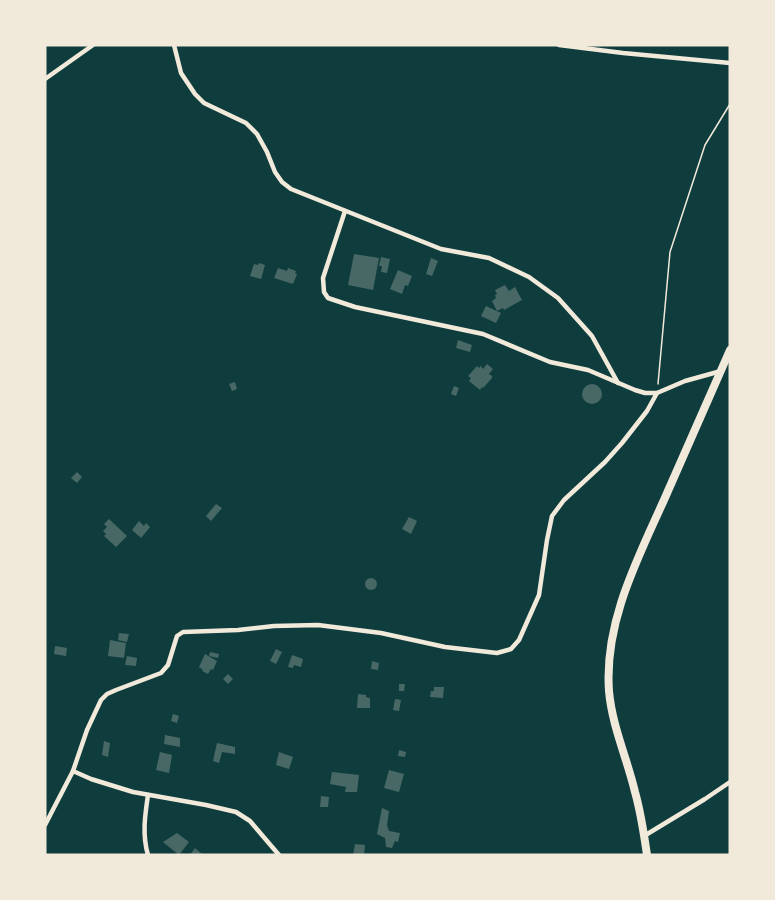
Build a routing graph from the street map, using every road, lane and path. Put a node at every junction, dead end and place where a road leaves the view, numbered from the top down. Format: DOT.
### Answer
graph roads {
  1 [pos="93,45"];
  2 [pos="174,45"];
  3 [pos="560,45"];
  4 [pos="730,63"];
  5 [pos="45,79"];
  6 [pos="730,104"];
  7 [pos="345,211"];
  8 [pos="730,350"];
  9 [pos="721,371"];
  10 [pos="618,383"];
  11 [pos="657,393"];
  12 [pos="73,771"];
  13 [pos="730,782"];
  14 [pos="148,795"];
  15 [pos="45,825"];
  16 [pos="644,836"];
  17 [pos="148,855"];
  18 [pos="279,855"];
  19 [pos="647,855"];
  1 -- 5 [label="street"];
  2 -- 7 [label="street"];
  3 -- 4 [label="street"];
  6 -- 11 [label="path"];
  7 -- 10 [label="street"];
  7 -- 10 [label="street"];
  8 -- 9 [label="main road"];
  9 -- 11 [label="street"];
  9 -- 16 [label="main road"];
  10 -- 11 [label="street"];
  11 -- 12 [label="street"];
  12 -- 14 [label="street"];
  12 -- 15 [label="street"];
  13 -- 16 [label="street"];
  14 -- 17 [label="street"];
  14 -- 18 [label="street"];
  16 -- 19 [label="main road"];
}
